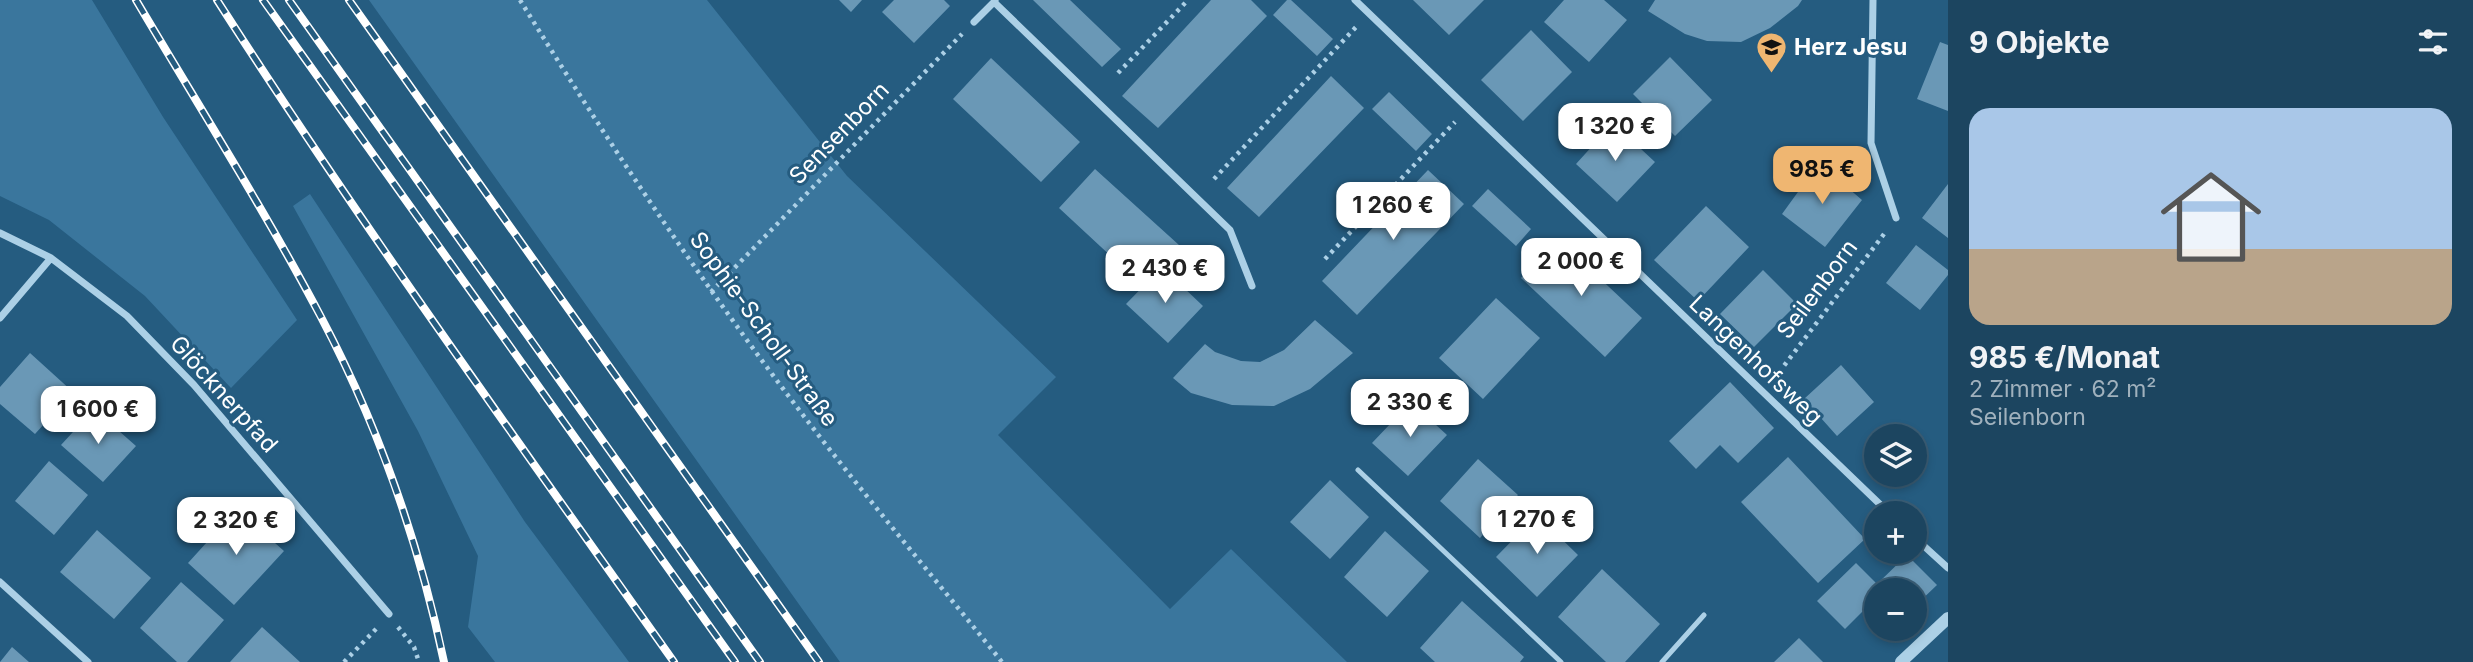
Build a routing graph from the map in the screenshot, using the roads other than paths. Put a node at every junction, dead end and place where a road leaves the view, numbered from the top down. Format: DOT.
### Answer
graph roads {
  1 [pos="1354,0"];
  2 [pos="1873,0"];
  3 [pos="995,1"];
  4 [pos="974,22"];
  5 [pos="1896,218"];
  6 [pos="0,233"];
  7 [pos="51,258"];
  8 [pos="1252,286"];
  9 [pos="0,318"];
  10 [pos="1358,470"];
  11 [pos="1876,501"];
  12 [pos="1927,549"];
  13 [pos="1948,568"];
  14 [pos="0,582"];
  15 [pos="390,614"];
  16 [pos="1704,615"];
  17 [pos="1948,618"];
  18 [pos="88,662"];
  19 [pos="1561,662"];
  20 [pos="1662,662"];
  21 [pos="1901,662"];
  1 -- 11 [label="street, Langenhofsweg"];
  2 -- 5 [label="street"];
  3 -- 4 [label="street"];
  3 -- 8 [label="street"];
  6 -- 7 [label="street, Glöcknerpfad"];
  7 -- 9 [label="street"];
  7 -- 15 [label="street, Glöcknerpfad"];
  10 -- 19 [label="lane"];
  12 -- 13 [label="street"];
  14 -- 18 [label="street"];
  16 -- 20 [label="lane"];
  17 -- 21 [label="street"];
}
